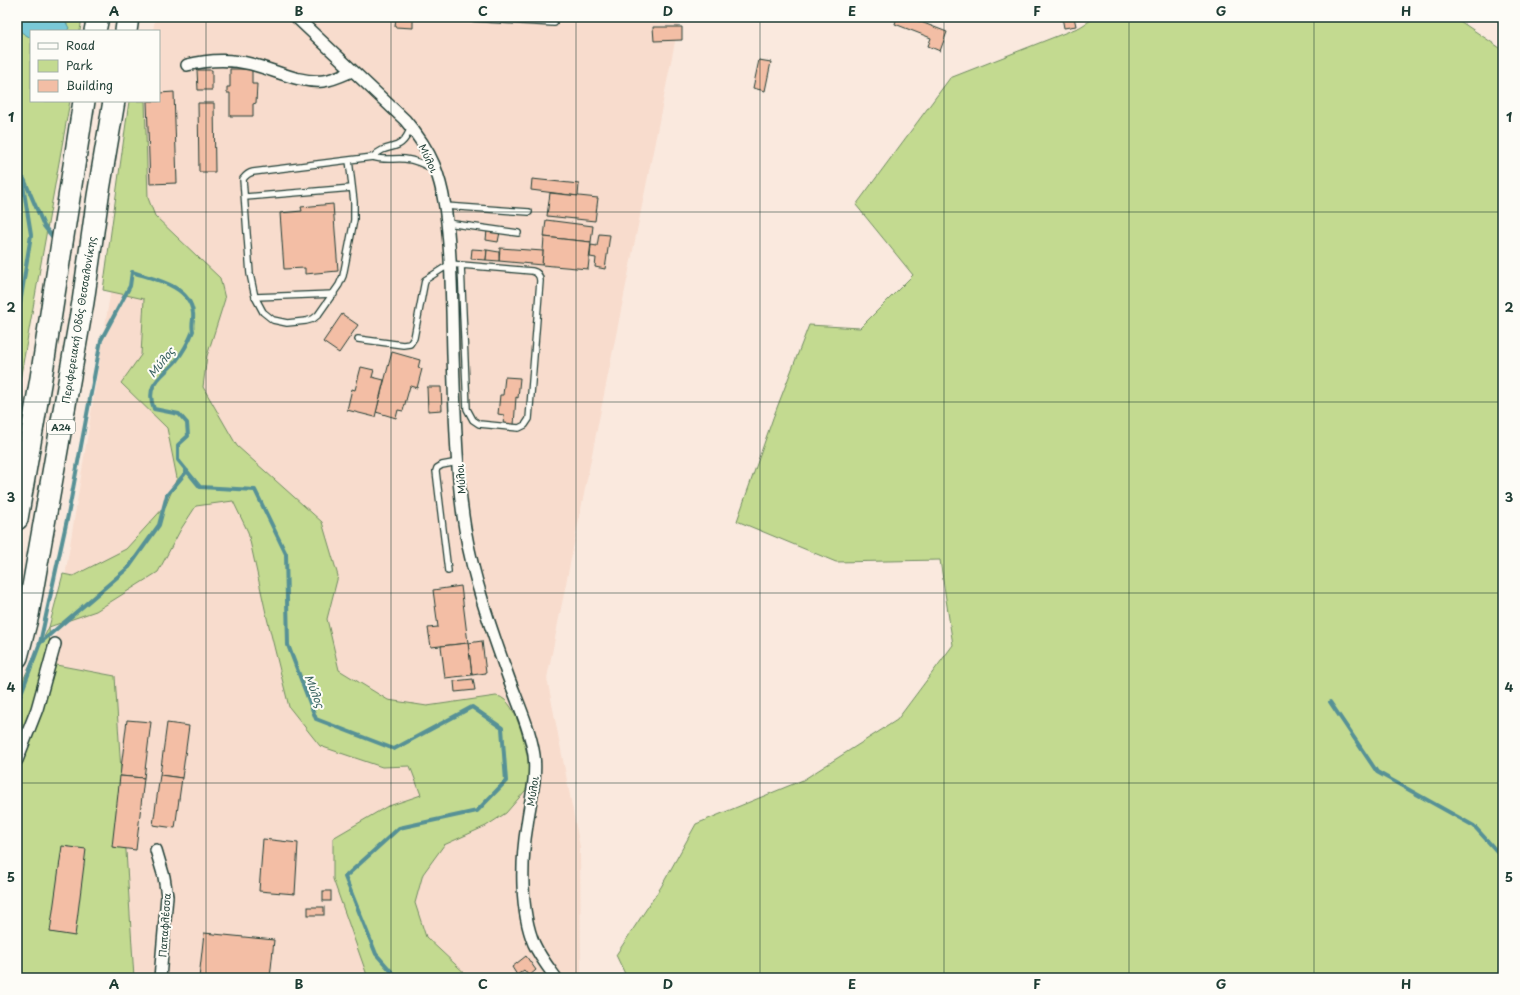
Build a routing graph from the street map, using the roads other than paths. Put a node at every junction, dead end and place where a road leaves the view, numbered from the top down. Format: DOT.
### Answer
graph roads {
  1 [pos="98,17"];
  2 [pos="128,17"];
  3 [pos="296,17"];
  4 [pos="453,17"];
  5 [pos="554,23"];
  6 [pos="95,30"];
  7 [pos="126,30"];
  8 [pos="187,65"];
  9 [pos="352,71"];
  10 [pos="84,102"];
  11 [pos="114,102"];
  12 [pos="411,126"];
  13 [pos="373,158"];
  14 [pos="349,160"];
  15 [pos="435,170"];
  16 [pos="352,188"];
  17 [pos="245,197"];
  18 [pos="445,206"];
  19 [pos="529,212"];
  20 [pos="447,223"];
  21 [pos="518,233"];
  22 [pos="456,264"];
  23 [pos="334,294"];
  24 [pos="255,297"];
  25 [pos="358,339"];
  26 [pos="458,462"];
  27 [pos="17,519"];
  28 [pos="448,571"];
  29 [pos="55,644"];
  30 [pos="17,657"];
  31 [pos="17,760"];
  32 [pos="156,850"];
  33 [pos="160,978"];
  34 [pos="556,978"];
  1 -- 6 [label="highway"];
  2 -- 7 [label="highway"];
  3 -- 9 [label="street, Μύλοι"];
  4 -- 5 [label="lane"];
  8 -- 9 [label="street"];
  9 -- 12 [label="street, Μύλοι"];
  10 -- 27 [label="highway, Α24"];
  11 -- 30 [label="highway, Περιφερειακή Οδός Θεσσαλονίκης / Α24"];
  12 -- 13 [label="lane"];
  12 -- 15 [label="street, Μύλοι"];
  13 -- 14 [label="lane"];
  13 -- 15 [label="lane"];
  14 -- 16 [label="lane"];
  14 -- 17 [label="lane"];
  15 -- 18 [label="street, Μύλοι"];
  16 -- 17 [label="lane"];
  16 -- 23 [label="lane"];
  17 -- 24 [label="lane"];
  18 -- 19 [label="lane"];
  18 -- 20 [label="street, Μύλοι"];
  20 -- 21 [label="lane"];
  20 -- 22 [label="street, Μύλοι"];
  22 -- 22 [label="lane"];
  22 -- 25 [label="lane"];
  22 -- 26 [label="street, Μύλοι"];
  23 -- 24 [label="lane"];
  23 -- 24 [label="lane"];
  26 -- 28 [label="lane"];
  26 -- 34 [label="street, Μύλοι"];
  29 -- 31 [label="street"];
  32 -- 33 [label="street, Παπαφλέσσα"];
}
